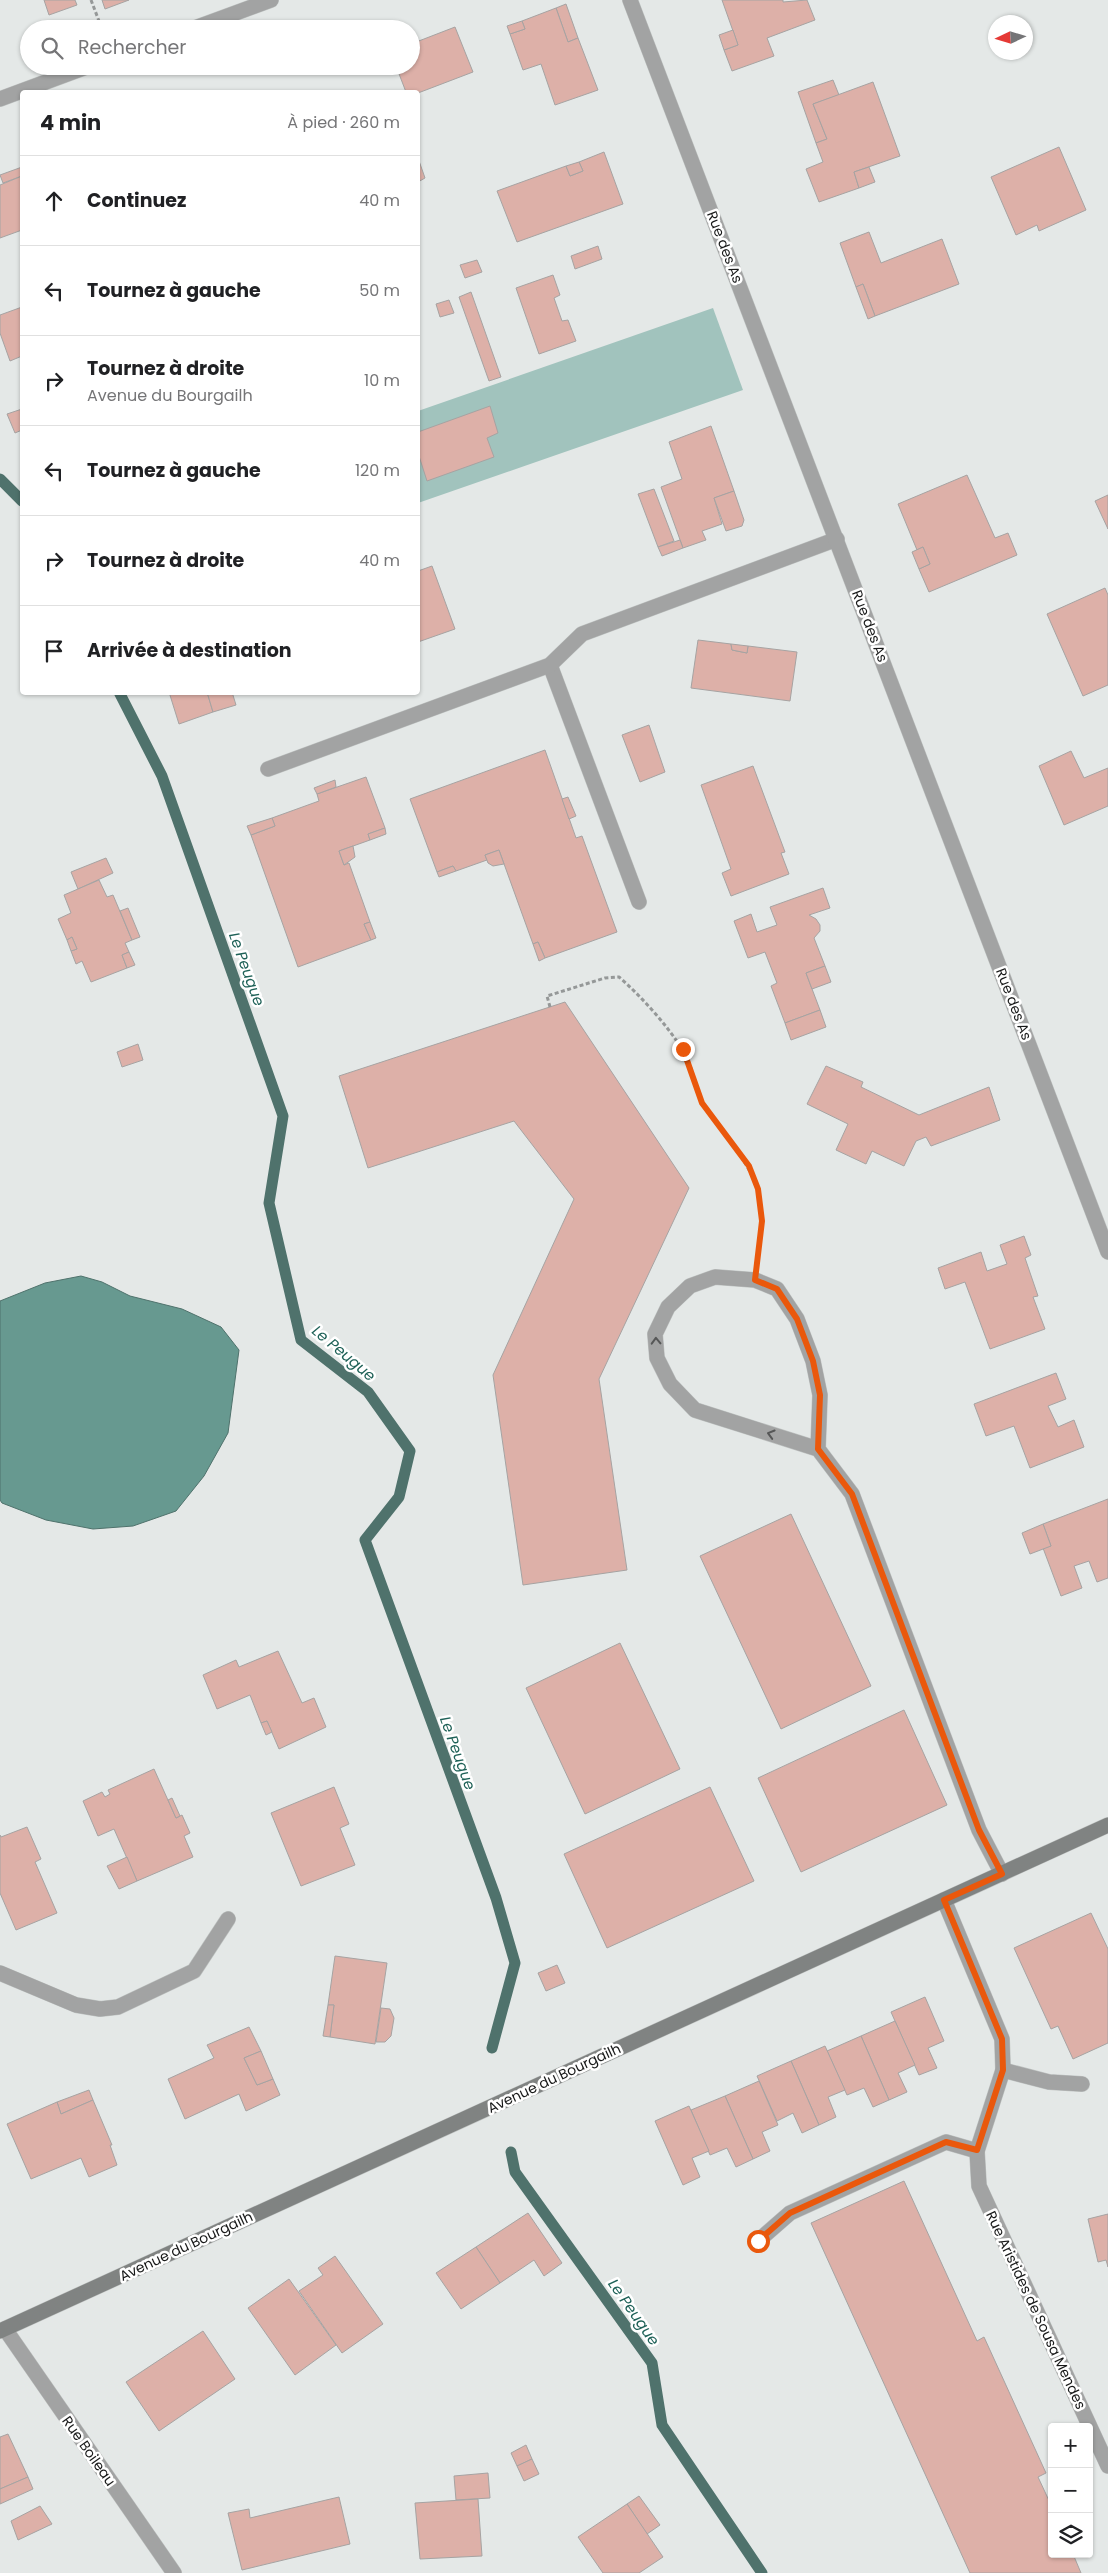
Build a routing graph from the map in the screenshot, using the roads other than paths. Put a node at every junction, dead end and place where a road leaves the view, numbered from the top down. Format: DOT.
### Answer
graph roads {
  1 [pos="271,0"];
  2 [pos="630,0"];
  3 [pos="217,20"];
  4 [pos="64,75"];
  5 [pos="22,90"];
  6 [pos="20,91"];
  7 [pos="0,98"];
  8 [pos="837,539"];
  9 [pos="550,665"];
  10 [pos="268,769"];
  11 [pos="639,902"];
  12 [pos="1108,1252"];
  13 [pos="818,1449"];
  14 [pos="1108,1825"];
  15 [pos="1002,1874"];
  16 [pos="944,1900"];
  17 [pos="228,1919"];
  18 [pos="0,1973"];
  19 [pos="1003,2070"];
  20 [pos="1082,2084"];
  21 [pos="977,2150"];
  22 [pos="758,2241"];
  23 [pos="3,2330"];
  24 [pos="1108,2466"];
  25 [pos="174,2573"];
  1 -- 3 [label="street"];
  2 -- 8 [label="street, Rue des As"];
  4 -- 5 [label="street"];
  6 -- 7 [label="street"];
  8 -- 9 [label="street"];
  8 -- 12 [label="street, Rue des As"];
  9 -- 10 [label="street"];
  9 -- 11 [label="street"];
  13 -- 13 [label="street, one-way"];
  13 -- 15 [label="street"];
  14 -- 15 [label="main road, Avenue du Bourgailh"];
  15 -- 16 [label="main road, Avenue du Bourgailh"];
  16 -- 19 [label="street, Rue Aristides de Sousa Mendes"];
  16 -- 23 [label="main road, Avenue du Bourgailh"];
  17 -- 18 [label="street"];
  19 -- 20 [label="street"];
  19 -- 21 [label="street, Rue Aristides de Sousa Mendes"];
  21 -- 22 [label="street"];
  21 -- 24 [label="street, Rue Aristides de Sousa Mendes"];
  23 -- 25 [label="street, Rue Boileau"];
}
